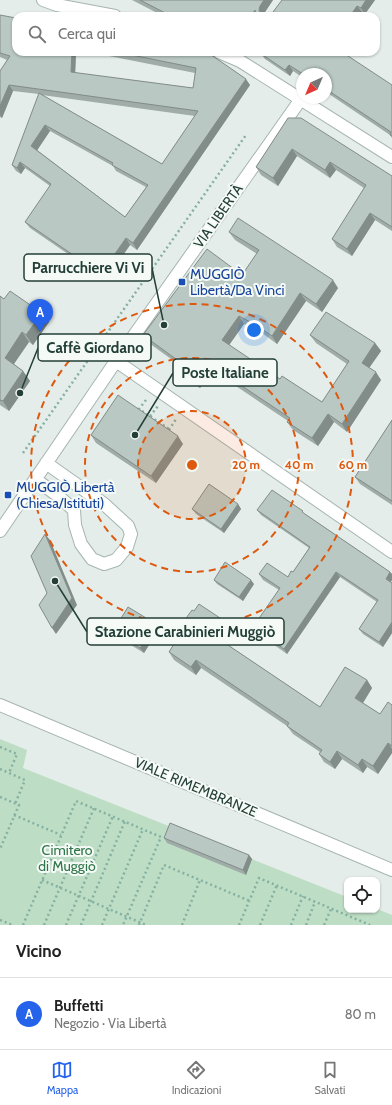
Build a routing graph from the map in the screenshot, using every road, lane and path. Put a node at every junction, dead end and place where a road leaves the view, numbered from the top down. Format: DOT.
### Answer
graph roads {
  1 [pos="43,0"];
  2 [pos="88,5"];
  3 [pos="105,12"];
  4 [pos="244,57"];
  5 [pos="296,96"];
  6 [pos="297,104"];
  7 [pos="308,104"];
  8 [pos="246,135"];
  9 [pos="392,157"];
  10 [pos="116,362"];
  11 [pos="147,398"];
  12 [pos="158,406"];
  13 [pos="150,416"];
  14 [pos="176,418"];
  15 [pos="169,429"];
  16 [pos="167,433"];
  17 [pos="23,452"];
  18 [pos="46,463"];
  19 [pos="35,479"];
  20 [pos="0,531"];
  21 [pos="392,552"];
  22 [pos="0,705"];
  23 [pos="0,747"];
  24 [pos="0,769"];
  25 [pos="9,773"];
  26 [pos="0,797"];
  27 [pos="15,804"];
  28 [pos="94,808"];
  29 [pos="14,815"];
  30 [pos="112,816"];
  31 [pos="125,821"];
  32 [pos="143,829"];
  33 [pos="61,835"];
  34 [pos="0,850"];
  35 [pos="392,870"];
  36 [pos="42,880"];
  37 [pos="200,880"];
  38 [pos="277,885"];
  39 [pos="60,888"];
  40 [pos="78,896"];
  41 [pos="303,896"];
  42 [pos="91,901"];
  43 [pos="250,901"];
  44 [pos="316,902"];
  45 [pos="331,908"];
  46 [pos="109,909"];
  47 [pos="127,916"];
  48 [pos="0,920"];
  49 [pos="140,924"];
  50 [pos="13,925"];
  51 [pos="23,925"];
  52 [pos="44,925"];
  53 [pos="66,925"];
  54 [pos="81,925"];
  55 [pos="102,925"];
  56 [pos="123,925"];
  57 [pos="146,925"];
  58 [pos="182,925"];
  59 [pos="239,925"];
  60 [pos="260,925"];
  61 [pos="291,925"];
  62 [pos="306,925"];
  63 [pos="324,925"];
  64 [pos="370,925"];
  1 -- 2 [label="street"];
  2 -- 3 [label="street"];
  4 -- 5 [label="street"];
  6 -- 10 [label="street, VIA LIBERTÀ"];
  7 -- 9 [label="street"];
  8 -- 17 [label="path"];
  10 -- 18 [label="street, VIA LIBERTÀ"];
  10 -- 21 [label="street"];
  11 -- 13 [label="path"];
  12 -- 13 [label="path"];
  13 -- 15 [label="path"];
  14 -- 15 [label="path"];
  15 -- 16 [label="path"];
  18 -- 19 [label="street, VIA LIBERTÀ"];
  18 -- 19 [label="street"];
  19 -- 20 [label="street, VIA LIBERTÀ"];
  22 -- 35 [label="street, VIALE RIMEMBRANZE"];
  23 -- 25 [label="path"];
  24 -- 25 [label="path"];
  25 -- 27 [label="path"];
  26 -- 27 [label="path"];
  27 -- 29 [label="path"];
  28 -- 30 [label="path"];
  28 -- 33 [label="path"];
  28 -- 39 [label="path"];
  29 -- 33 [label="path"];
  29 -- 34 [label="path"];
  30 -- 31 [label="path"];
  30 -- 40 [label="path"];
  31 -- 32 [label="path"];
  31 -- 42 [label="path"];
  32 -- 46 [label="path"];
  32 -- 47 [label="path"];
  33 -- 36 [label="path"];
  36 -- 39 [label="path"];
  36 -- 51 [label="path"];
  37 -- 43 [label="path"];
  37 -- 49 [label="path"];
  37 -- 58 [label="path"];
  38 -- 41 [label="path"];
  38 -- 43 [label="path"];
  38 -- 60 [label="path"];
  39 -- 40 [label="path"];
  39 -- 52 [label="path"];
  40 -- 42 [label="path"];
  40 -- 53 [label="path"];
  41 -- 44 [label="path"];
  41 -- 61 [label="path"];
  42 -- 46 [label="path"];
  42 -- 54 [label="path"];
  43 -- 59 [label="path"];
  44 -- 45 [label="path"];
  44 -- 62 [label="path"];
  45 -- 63 [label="path"];
  45 -- 64 [label="path"];
  46 -- 47 [label="path"];
  46 -- 55 [label="path"];
  47 -- 49 [label="path"];
  47 -- 56 [label="path"];
  48 -- 50 [label="path"];
  49 -- 57 [label="path"];
}
